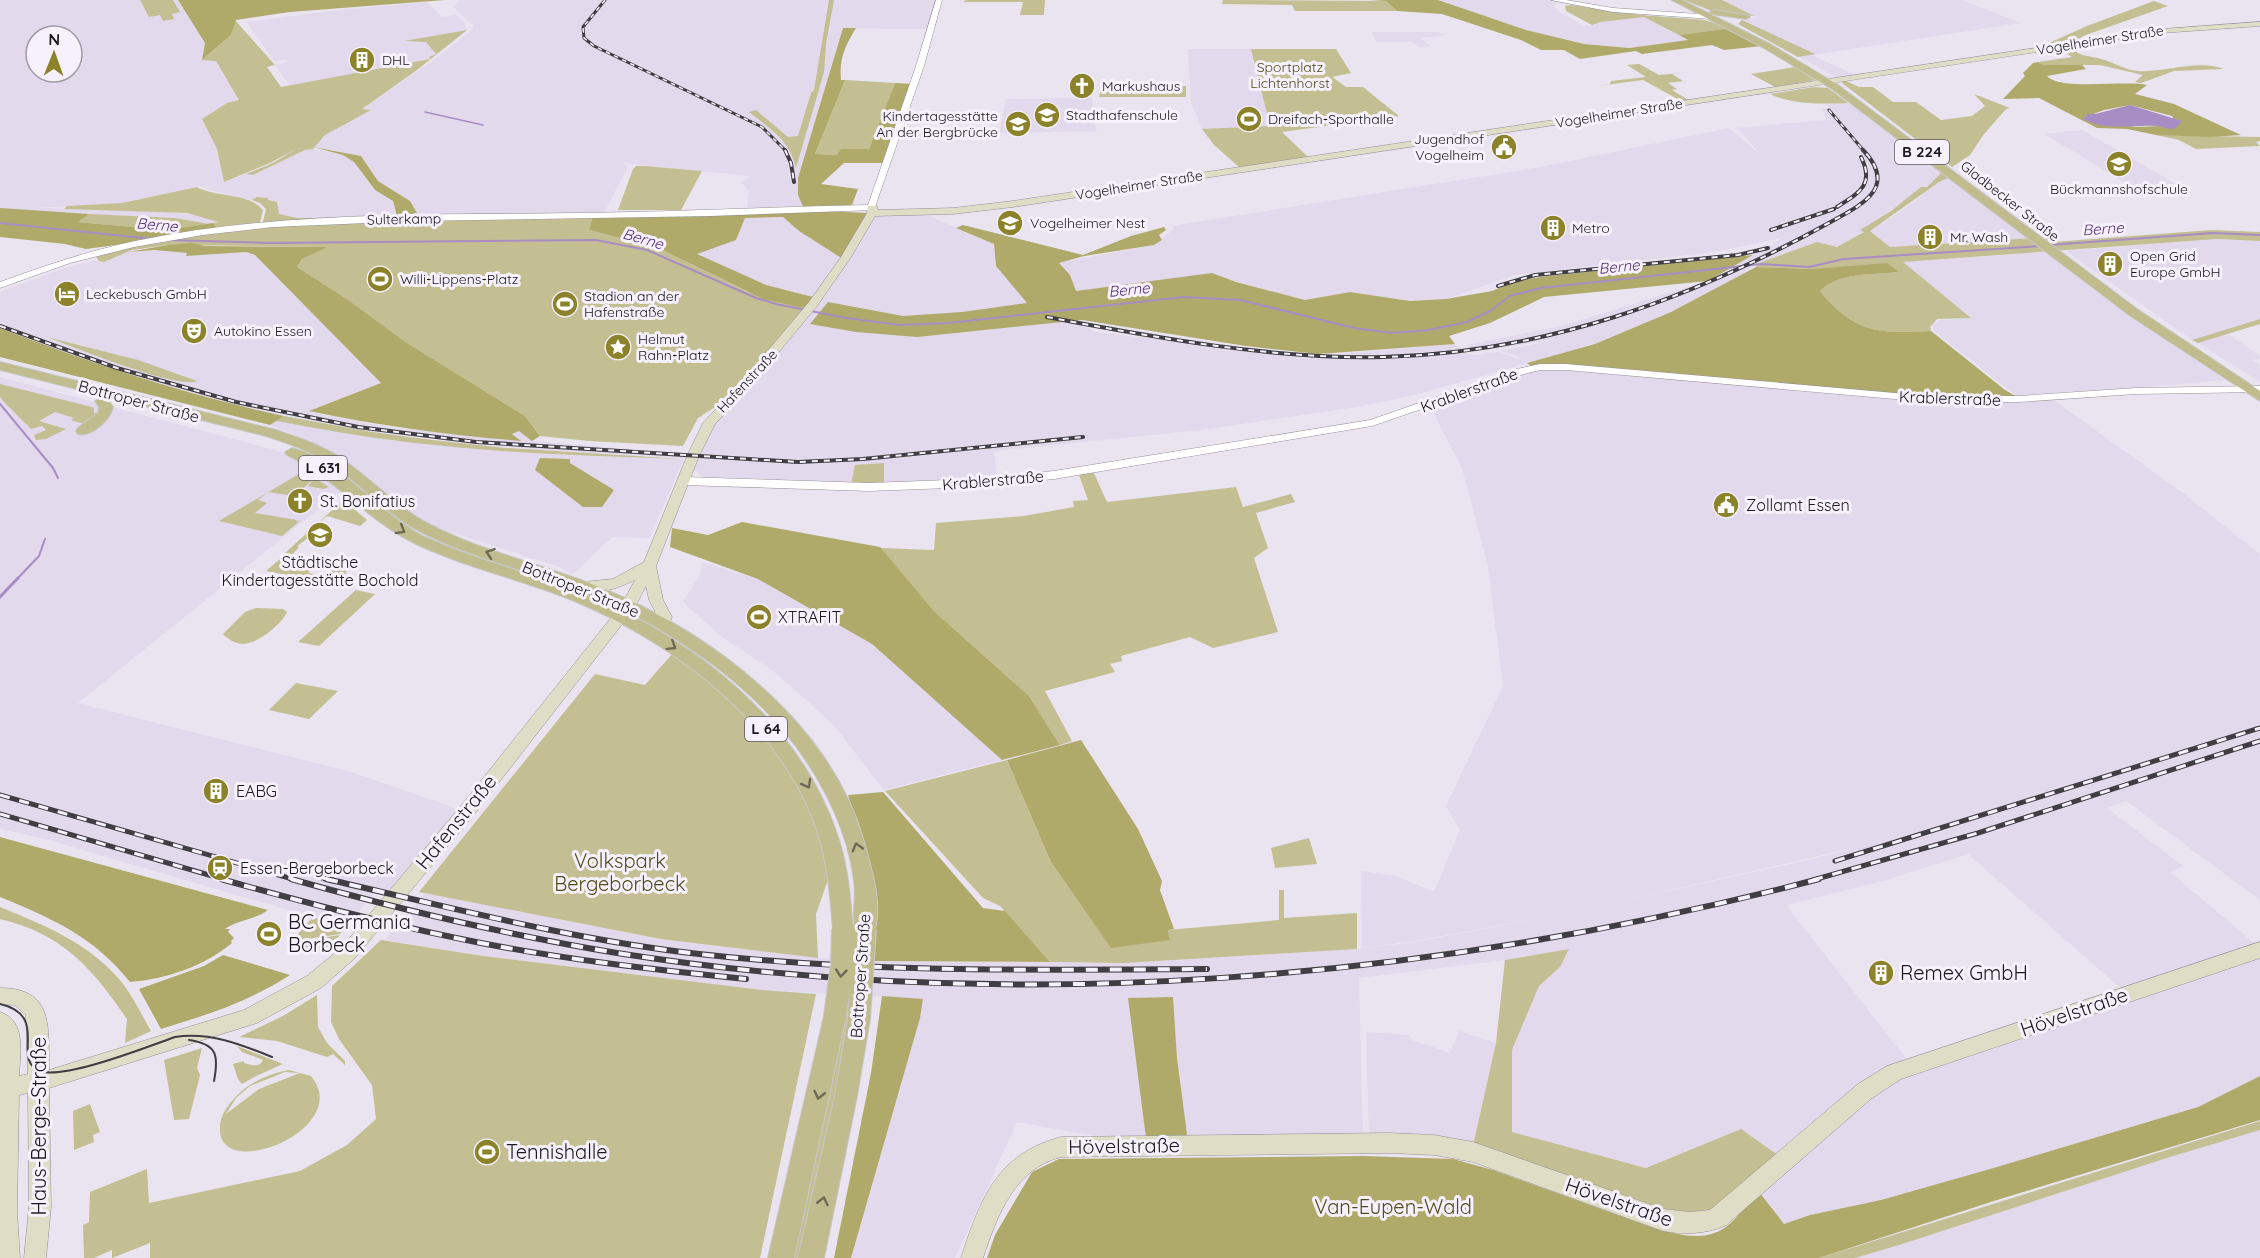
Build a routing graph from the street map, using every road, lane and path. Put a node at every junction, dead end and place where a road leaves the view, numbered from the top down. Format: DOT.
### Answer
graph roads {
  1 [pos="939,0"];
  2 [pos="1554,0"];
  3 [pos="1676,0"];
  4 [pos="1682,0"];
  5 [pos="1693,8"];
  6 [pos="1709,14"];
  7 [pos="1679,16"];
  8 [pos="1725,24"];
  9 [pos="2260,24"];
  10 [pos="1832,84"];
  11 [pos="1811,85"];
  12 [pos="873,209"];
  13 [pos="2048,245"];
  14 [pos="0,285"];
  15 [pos="2133,312"];
  16 [pos="2148,315"];
  17 [pos="0,366"];
  18 [pos="0,376"];
  19 [pos="2257,389"];
  20 [pos="2260,397"];
  21 [pos="102,401"];
  22 [pos="83,430"];
  23 [pos="683,481"];
  24 [pos="369,488"];
  25 [pos="351,491"];
  26 [pos="650,565"];
  27 [pos="583,586"];
  28 [pos="625,612"];
  29 [pos="663,624"];
  30 [pos="2260,950"];
  31 [pos="0,996"];
  32 [pos="0,1020"];
  33 [pos="39,1082"];
  34 [pos="9,1088"];
  35 [pos="9,1258"];
  36 [pos="35,1258"];
  37 [pos="781,1258"];
  38 [pos="810,1258"];
  39 [pos="972,1258"];
  1 -- 12 [label="street, Hafenstraße"];
  2 -- 7 [label="street"];
  3 -- 5 [label="main road, Gladbecker Straße / B 224"];
  4 -- 6 [label="main road, Gladbecker Straße / B 224"];
  5 -- 6 [label="main road, Gladbecker Straße / B 224"];
  5 -- 7 [label="main road"];
  6 -- 7 [label="street"];
  6 -- 8 [label="main road, Gladbecker Straße / B 224"];
  6 -- 10 [label="main road, Gladbecker Straße / B 224"];
  7 -- 8 [label="main road"];
  8 -- 10 [label="main road, Gladbecker Straße / B 224"];
  9 -- 10 [label="main road, Vogelheimer Straße"];
  10 -- 11 [label="main road"];
  10 -- 13 [label="main road, Gladbecker Straße / B 224"];
  11 -- 12 [label="main road, Vogelheimer Straße"];
  12 -- 14 [label="street, Sulterkamp"];
  12 -- 23 [label="main road, Hafenstraße"];
  13 -- 15 [label="main road, Gladbecker Straße / B 224"];
  13 -- 16 [label="main road, Gladbecker Straße / B 224"];
  15 -- 16 [label="main road"];
  15 -- 19 [label="main road, Gladbecker Straße / B 224"];
  16 -- 19 [label="main road, Gladbecker Straße / B 224"];
  17 -- 24 [label="main road, Bottroper Straße / L 631"];
  18 -- 21 [label="main road, Bottroper Straße / L 631"];
  19 -- 20 [label="main road, Gladbecker Straße / B 224"];
  19 -- 23 [label="street, Krablerstraße"];
  21 -- 22 [label="main road"];
  21 -- 25 [label="main road, Bottroper Straße / L 631"];
  23 -- 26 [label="main road, Hafenstraße"];
  24 -- 25 [label="main road"];
  27 -- 24 [label="main road, Bottroper Straße / L 631, one-way"];
  25 -- 28 [label="main road, Bottroper Straße / L 631, one-way"];
  26 -- 27 [label="main road"];
  26 -- 28 [label="main road, Hafenstraße"];
  26 -- 29 [label="main road"];
  27 -- 28 [label="main road, Bottroper Straße / L 631"];
  28 -- 29 [label="main road, Bottroper Straße / L 64"];
  28 -- 33 [label="main road, Hafenstraße"];
  28 -- 37 [label="main road, Bottroper Straße / L 64, one-way, bridge"];
  38 -- 29 [label="main road, Bottroper Straße / L 64, one-way, bridge"];
  30 -- 39 [label="main road, Hövelstraße"];
  31 -- 33 [label="main road, Haus-Berge-Straße"];
  32 -- 34 [label="main road, Haus-Berge-Straße"];
  33 -- 34 [label="main road, Hafenstraße"];
  33 -- 36 [label="main road, Haus-Berge-Straße"];
  34 -- 35 [label="main road, Haus-Berge-Straße"];
}
